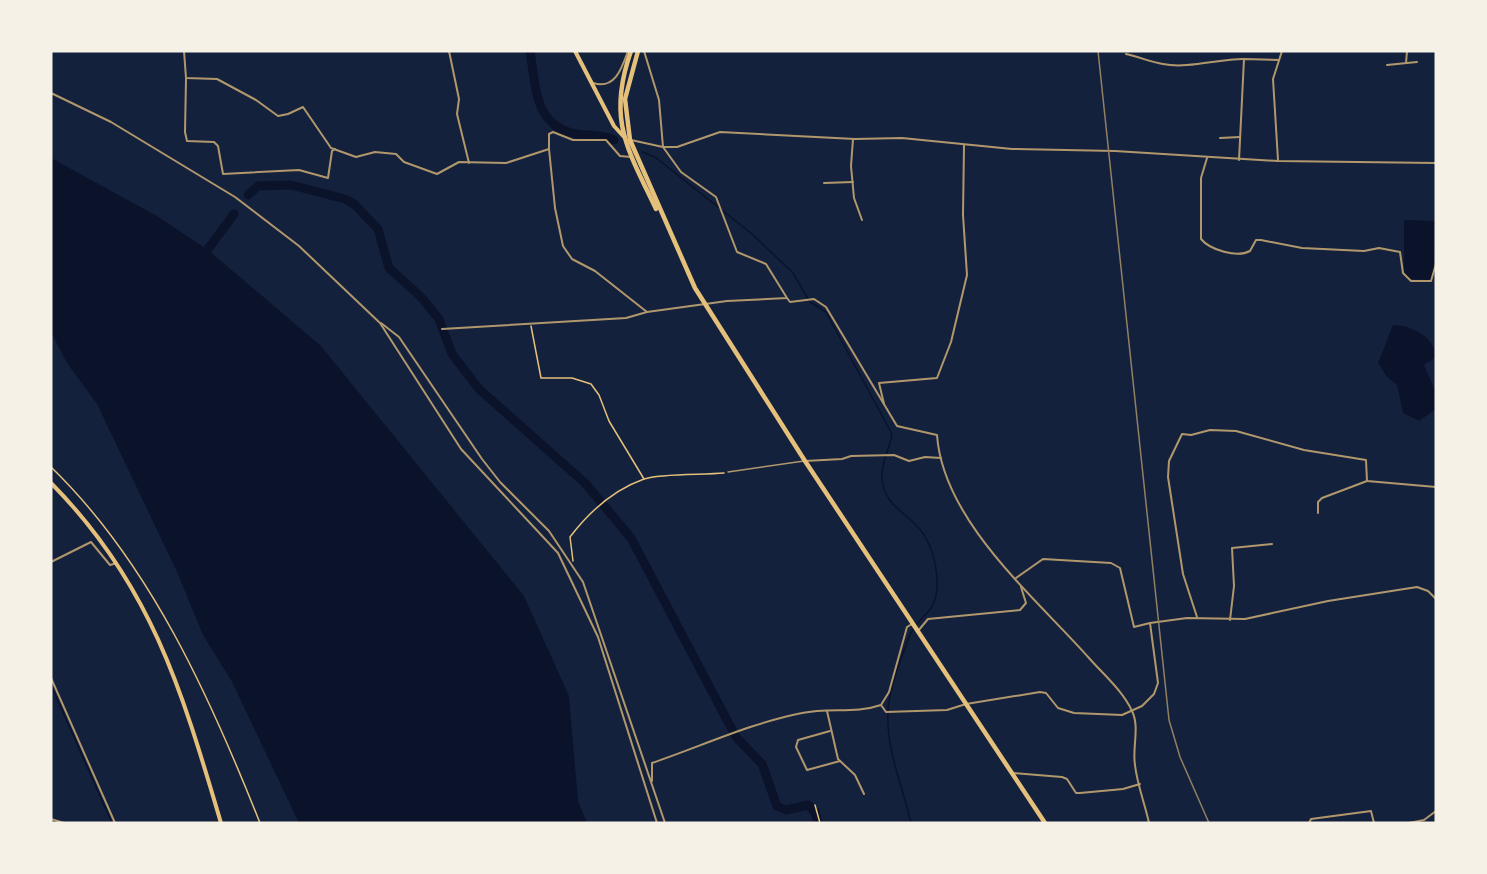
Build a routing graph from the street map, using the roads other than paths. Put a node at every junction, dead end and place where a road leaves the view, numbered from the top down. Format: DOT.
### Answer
graph roads {
  1 [pos="184,51"];
  2 [pos="449,51"];
  3 [pos="575,51"];
  4 [pos="630,51"];
  5 [pos="638,51"];
  6 [pos="644,51"];
  7 [pos="1282,51"];
  8 [pos="1407,51"];
  9 [pos="1126,54"];
  10 [pos="1244,59"];
  11 [pos="1279,60"];
  12 [pos="1417,62"];
  13 [pos="1406,63"];
  14 [pos="1387,64"];
  15 [pos="186,78"];
  16 [pos="591,82"];
  17 [pos="51,93"];
  18 [pos="623,136"];
  19 [pos="1240,137"];
  20 [pos="1220,138"];
  21 [pos="853,139"];
  22 [pos="630,140"];
  23 [pos="964,145"];
  24 [pos="663,147"];
  25 [pos="335,149"];
  26 [pos="549,149"];
  27 [pos="631,157"];
  28 [pos="1207,158"];
  29 [pos="1239,160"];
  30 [pos="1278,161"];
  31 [pos="468,163"];
  32 [pos="1436,163"];
  33 [pos="853,182"];
  34 [pos="824,183"];
  35 [pos="862,220"];
  36 [pos="672,241"];
  37 [pos="1436,264"];
  38 [pos="787,298"];
  39 [pos="647,312"];
  40 [pos="380,323"];
  41 [pos="442,329"];
  42 [pos="884,407"];
  43 [pos="941,458"];
  44 [pos="805,461"];
  45 [pos="728,472"];
  46 [pos="1367,481"];
  47 [pos="51,483"];
  48 [pos="1436,487"];
  49 [pos="1318,513"];
  50 [pos="1272,544"];
  51 [pos="51,562"];
  52 [pos="117,563"];
  53 [pos="1016,578"];
  54 [pos="1021,586"];
  55 [pos="1436,599"];
  56 [pos="1198,618"];
  57 [pos="1230,620"];
  58 [pos="1152,622"];
  59 [pos="916,627"];
  60 [pos="51,678"];
  61 [pos="966,704"];
  62 [pos="881,705"];
  63 [pos="827,711"];
  64 [pos="1133,712"];
  65 [pos="831,731"];
  66 [pos="840,761"];
  67 [pos="1012,773"];
  68 [pos="652,784"];
  69 [pos="1140,784"];
  70 [pos="864,794"];
  71 [pos="1436,811"];
  72 [pos="51,819"];
  73 [pos="219,822"];
  74 [pos="64,823"];
  75 [pos="115,823"];
  76 [pos="657,823"];
  77 [pos="665,823"];
  78 [pos="1045,823"];
  79 [pos="1149,823"];
  80 [pos="1309,823"];
  81 [pos="1374,823"];
  82 [pos="1409,823"];
  1 -- 15 [label="street"];
  2 -- 31 [label="street"];
  3 -- 16 [label="main road"];
  4 -- 16 [label="street"];
  4 -- 18 [label="highway"];
  5 -- 22 [label="highway"];
  6 -- 24 [label="street"];
  7 -- 11 [label="street"];
  8 -- 13 [label="street"];
  9 -- 10 [label="street"];
  10 -- 11 [label="street"];
  10 -- 19 [label="street"];
  11 -- 30 [label="street"];
  12 -- 13 [label="street"];
  13 -- 14 [label="street"];
  15 -- 25 [label="street"];
  15 -- 25 [label="street"];
  16 -- 18 [label="main road"];
  17 -- 40 [label="street"];
  18 -- 22 [label="main road"];
  18 -- 27 [label="highway"];
  19 -- 20 [label="street"];
  19 -- 29 [label="street"];
  21 -- 23 [label="street"];
  21 -- 24 [label="street"];
  21 -- 33 [label="street"];
  22 -- 24 [label="street"];
  22 -- 36 [label="highway"];
  23 -- 28 [label="street"];
  23 -- 42 [label="street"];
  24 -- 38 [label="street"];
  25 -- 31 [label="street"];
  26 -- 27 [label="street"];
  26 -- 31 [label="street"];
  26 -- 39 [label="street"];
  27 -- 36 [label="highway"];
  28 -- 29 [label="street"];
  28 -- 37 [label="street"];
  29 -- 30 [label="street"];
  30 -- 32 [label="street"];
  33 -- 34 [label="street"];
  33 -- 35 [label="street"];
  36 -- 44 [label="highway"];
  38 -- 39 [label="street"];
  38 -- 42 [label="street"];
  39 -- 41 [label="street"];
  40 -- 68 [label="street"];
  40 -- 76 [label="street"];
  42 -- 43 [label="street"];
  43 -- 44 [label="street"];
  43 -- 53 [label="street"];
  44 -- 45 [label="lane"];
  44 -- 59 [label="highway"];
  46 -- 48 [label="street"];
  46 -- 49 [label="street"];
  46 -- 56 [label="street"];
  47 -- 52 [label="main road"];
  50 -- 57 [label="street"];
  51 -- 52 [label="street"];
  52 -- 73 [label="main road"];
  53 -- 54 [label="street"];
  53 -- 58 [label="street"];
  54 -- 59 [label="street"];
  54 -- 64 [label="street"];
  55 -- 57 [label="street"];
  56 -- 57 [label="street"];
  56 -- 58 [label="street"];
  58 -- 64 [label="street"];
  59 -- 61 [label="highway"];
  59 -- 62 [label="street"];
  60 -- 75 [label="street"];
  61 -- 62 [label="street"];
  61 -- 64 [label="street"];
  61 -- 67 [label="highway"];
  62 -- 63 [label="street"];
  63 -- 65 [label="street"];
  63 -- 68 [label="street"];
  64 -- 69 [label="street"];
  65 -- 66 [label="street"];
  65 -- 66 [label="street"];
  66 -- 70 [label="street"];
  67 -- 69 [label="street"];
  67 -- 78 [label="highway"];
  68 -- 77 [label="street"];
  69 -- 79 [label="street"];
  71 -- 82 [label="street"];
  72 -- 74 [label="street"];
  80 -- 81 [label="street"];
}
